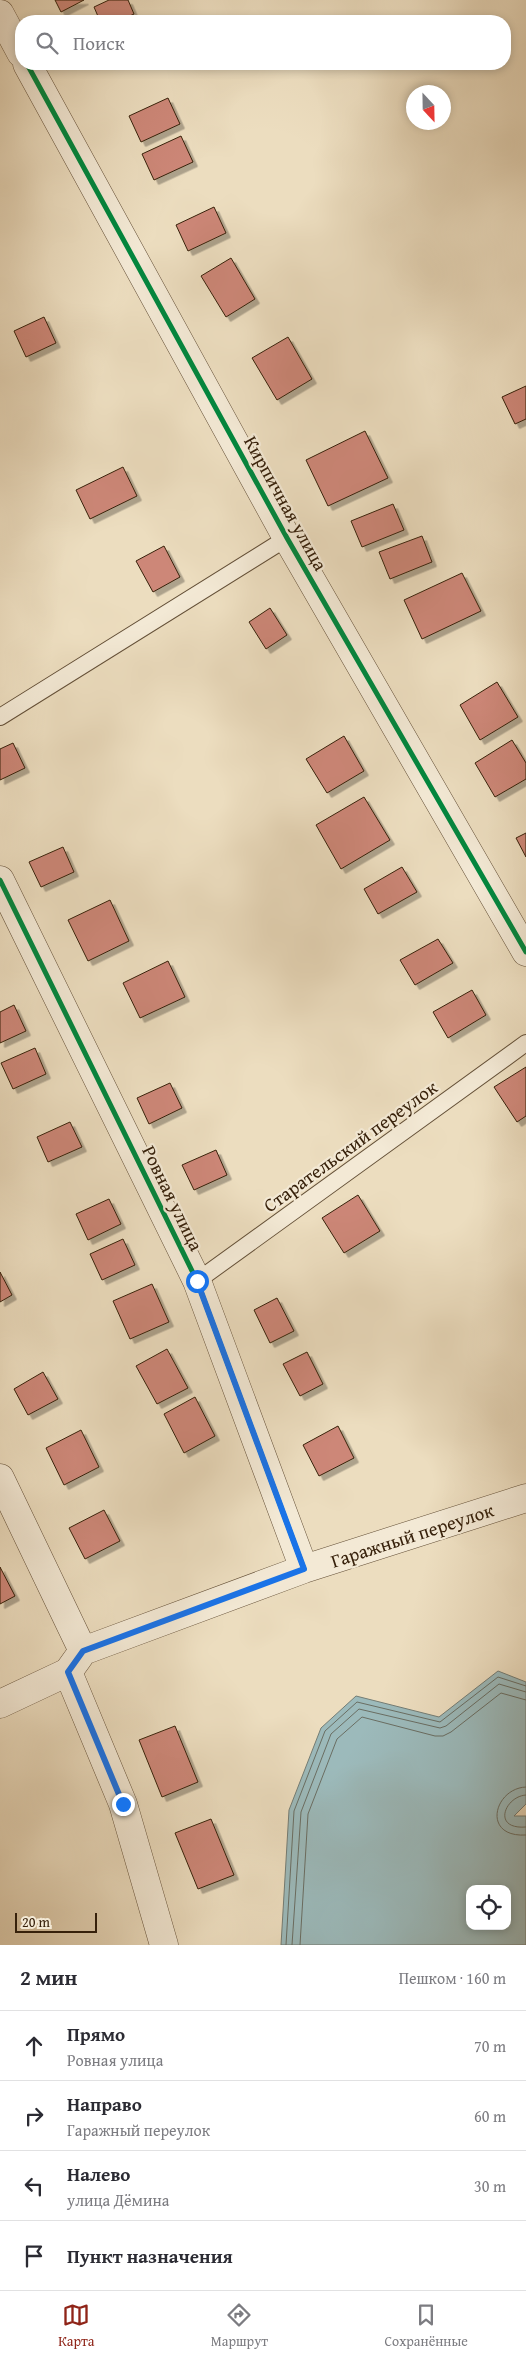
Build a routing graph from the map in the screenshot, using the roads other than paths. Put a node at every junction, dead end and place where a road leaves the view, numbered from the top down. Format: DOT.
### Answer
graph roads {
  1 [pos="0,14"];
  2 [pos="15,42"];
  3 [pos="30,70"];
  4 [pos="287,538"];
  5 [pos="0,717"];
  6 [pos="0,880"];
  7 [pos="526,952"];
  8 [pos="526,1043"];
  9 [pos="197,1281"];
  10 [pos="0,1478"];
  11 [pos="526,1498"];
  12 [pos="304,1569"];
  13 [pos="76,1662"];
  14 [pos="0,1704"];
  15 [pos="164,1945"];
  1 -- 2 [label="street"];
  3 -- 4 [label="street, Кирпичная улица"];
  4 -- 5 [label="lane"];
  4 -- 7 [label="street, Кирпичная улица"];
  6 -- 9 [label="street, Ровная улица"];
  8 -- 9 [label="lane, Старательский переулок"];
  9 -- 12 [label="street, Ровная улица"];
  10 -- 13 [label="street"];
  11 -- 12 [label="street, Гаражный переулок"];
  12 -- 13 [label="street, Гаражный переулок"];
  13 -- 14 [label="street, Гаражный переулок"];
  13 -- 15 [label="street"];
}
